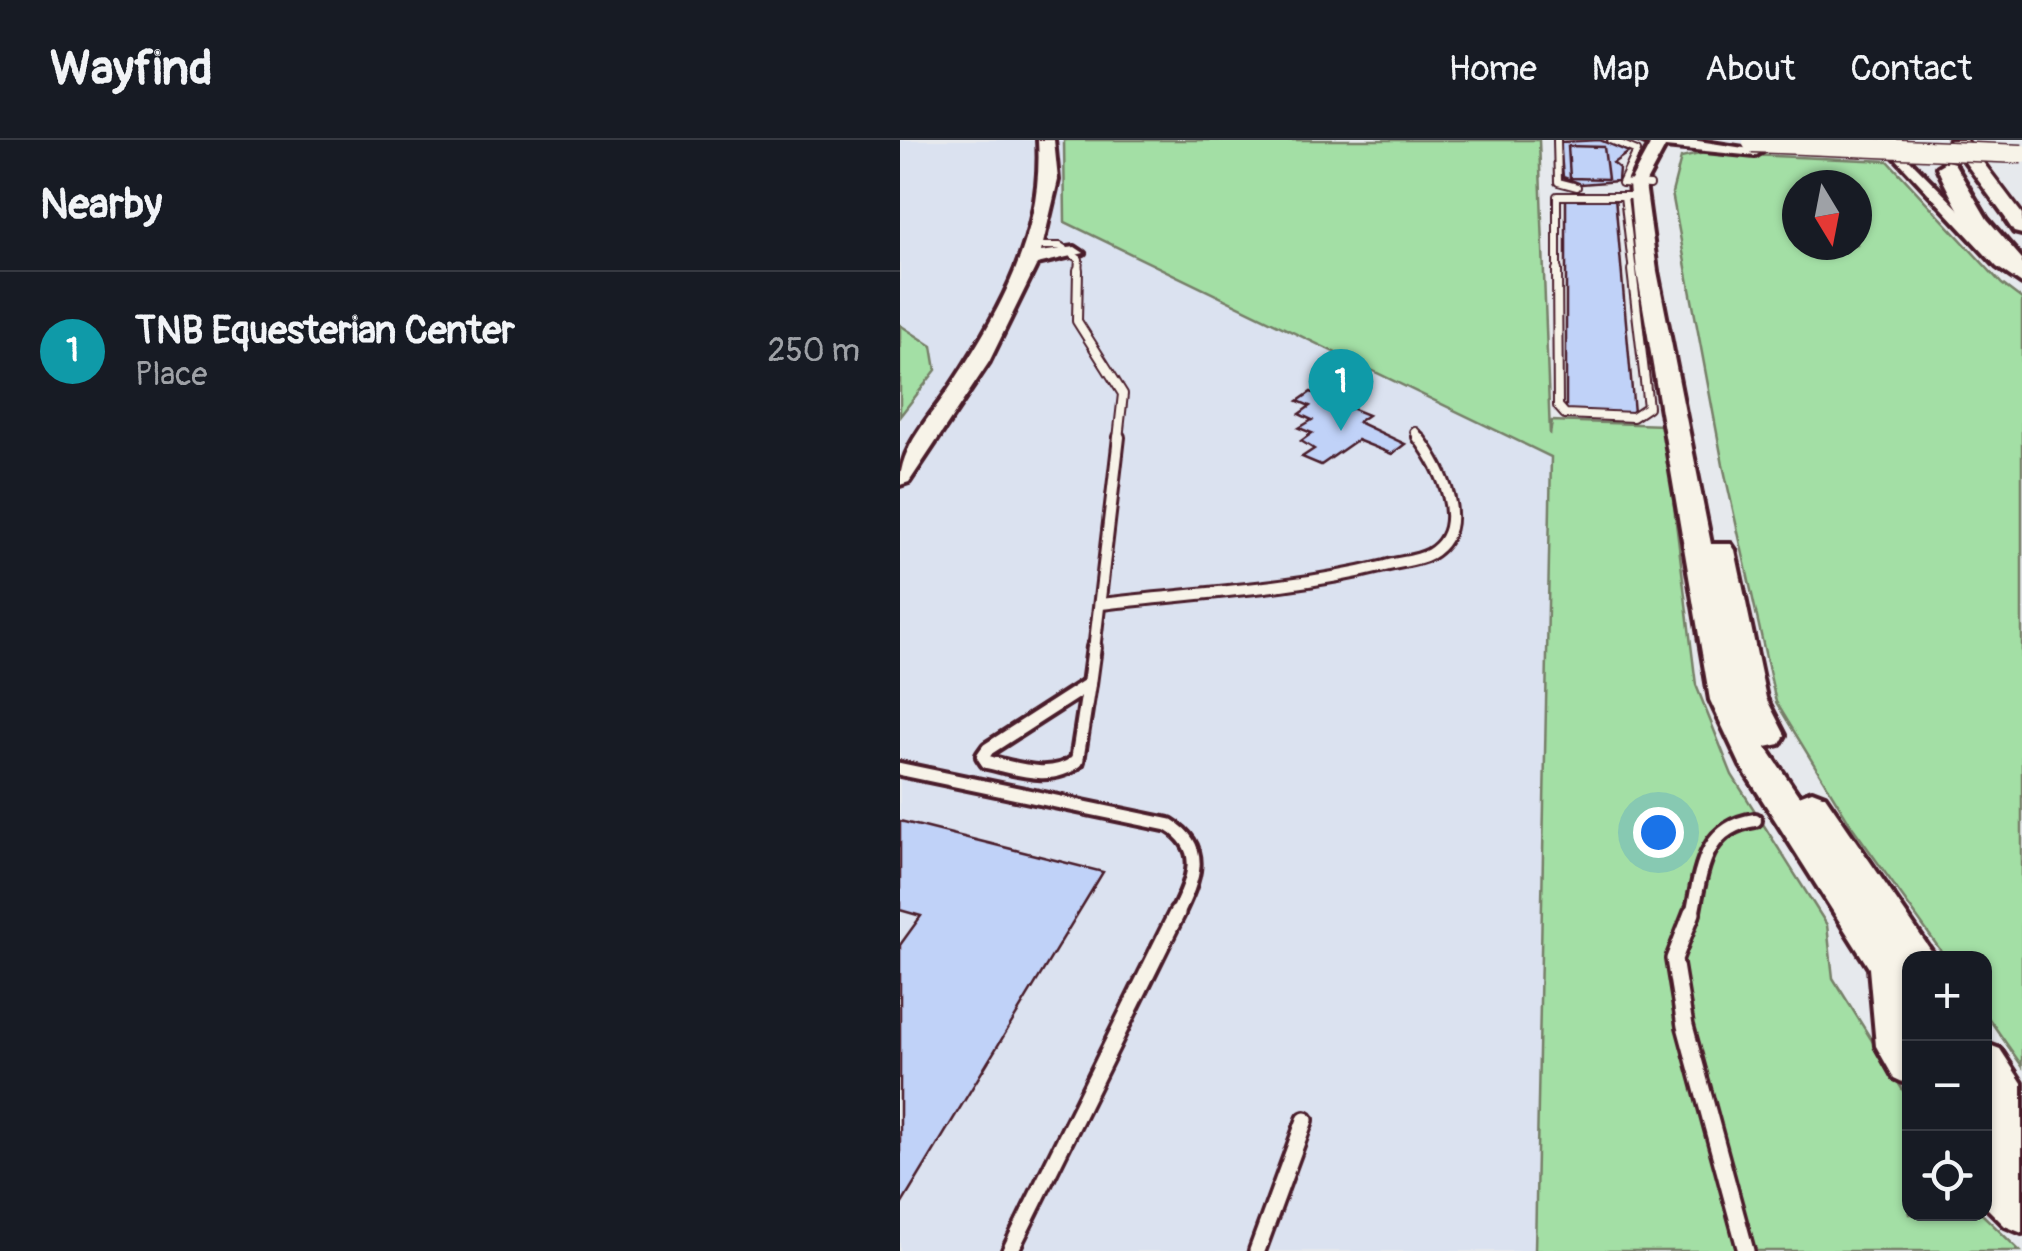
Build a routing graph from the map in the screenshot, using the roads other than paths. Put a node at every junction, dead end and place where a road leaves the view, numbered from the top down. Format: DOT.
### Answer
graph roads {
  1 [pos="1046,140"];
  2 [pos="1557,140"];
  3 [pos="1612,140"];
  4 [pos="1865,140"];
  5 [pos="1930,140"];
  6 [pos="1956,140"];
  7 [pos="1671,143"];
  8 [pos="2022,157"];
  9 [pos="1947,167"];
  10 [pos="1640,190"];
  11 [pos="1044,220"];
  12 [pos="2020,223"];
  13 [pos="2022,246"];
  14 [pos="1071,251"];
  15 [pos="1032,253"];
  16 [pos="2022,272"];
  17 [pos="2022,280"];
  18 [pos="1650,322"];
  19 [pos="1415,432"];
  20 [pos="900,477"];
  21 [pos="1102,604"];
  22 [pos="1089,684"];
  23 [pos="900,769"];
  24 [pos="1756,820"];
  25 [pos="1902,968"];
  26 [pos="1902,968"];
  27 [pos="1902,996"];
  28 [pos="1902,1052"];
  29 [pos="1992,1077"];
  30 [pos="1306,1120"];
  31 [pos="1992,1121"];
  32 [pos="2022,1123"];
  33 [pos="2022,1166"];
  34 [pos="1992,1179"];
  35 [pos="2022,1209"];
  36 [pos="1010,1251"];
  37 [pos="1257,1251"];
  38 [pos="1746,1251"];
  1 -- 11 [label="street"];
  2 -- 10 [label="lane"];
  3 -- 10 [label="lane"];
  4 -- 17 [label="street"];
  5 -- 9 [label="main road"];
  6 -- 12 [label="main road"];
  7 -- 8 [label="street, bridge"];
  7 -- 10 [label="street"];
  9 -- 13 [label="highway"];
  9 -- 16 [label="highway"];
  10 -- 18 [label="street"];
  10 -- 18 [label="lane"];
  10 -- 25 [label="street"];
  11 -- 14 [label="street"];
  11 -- 15 [label="street"];
  14 -- 15 [label="street"];
  14 -- 21 [label="lane"];
  15 -- 20 [label="street"];
  18 -- 26 [label="street"];
  19 -- 21 [label="lane"];
  21 -- 22 [label="lane"];
  22 -- 22 [label="lane"];
  23 -- 36 [label="lane"];
  24 -- 38 [label="lane"];
  27 -- 28 [label="street"];
  29 -- 32 [label="street"];
  30 -- 37 [label="lane"];
  31 -- 33 [label="street"];
  34 -- 35 [label="street"];
}
